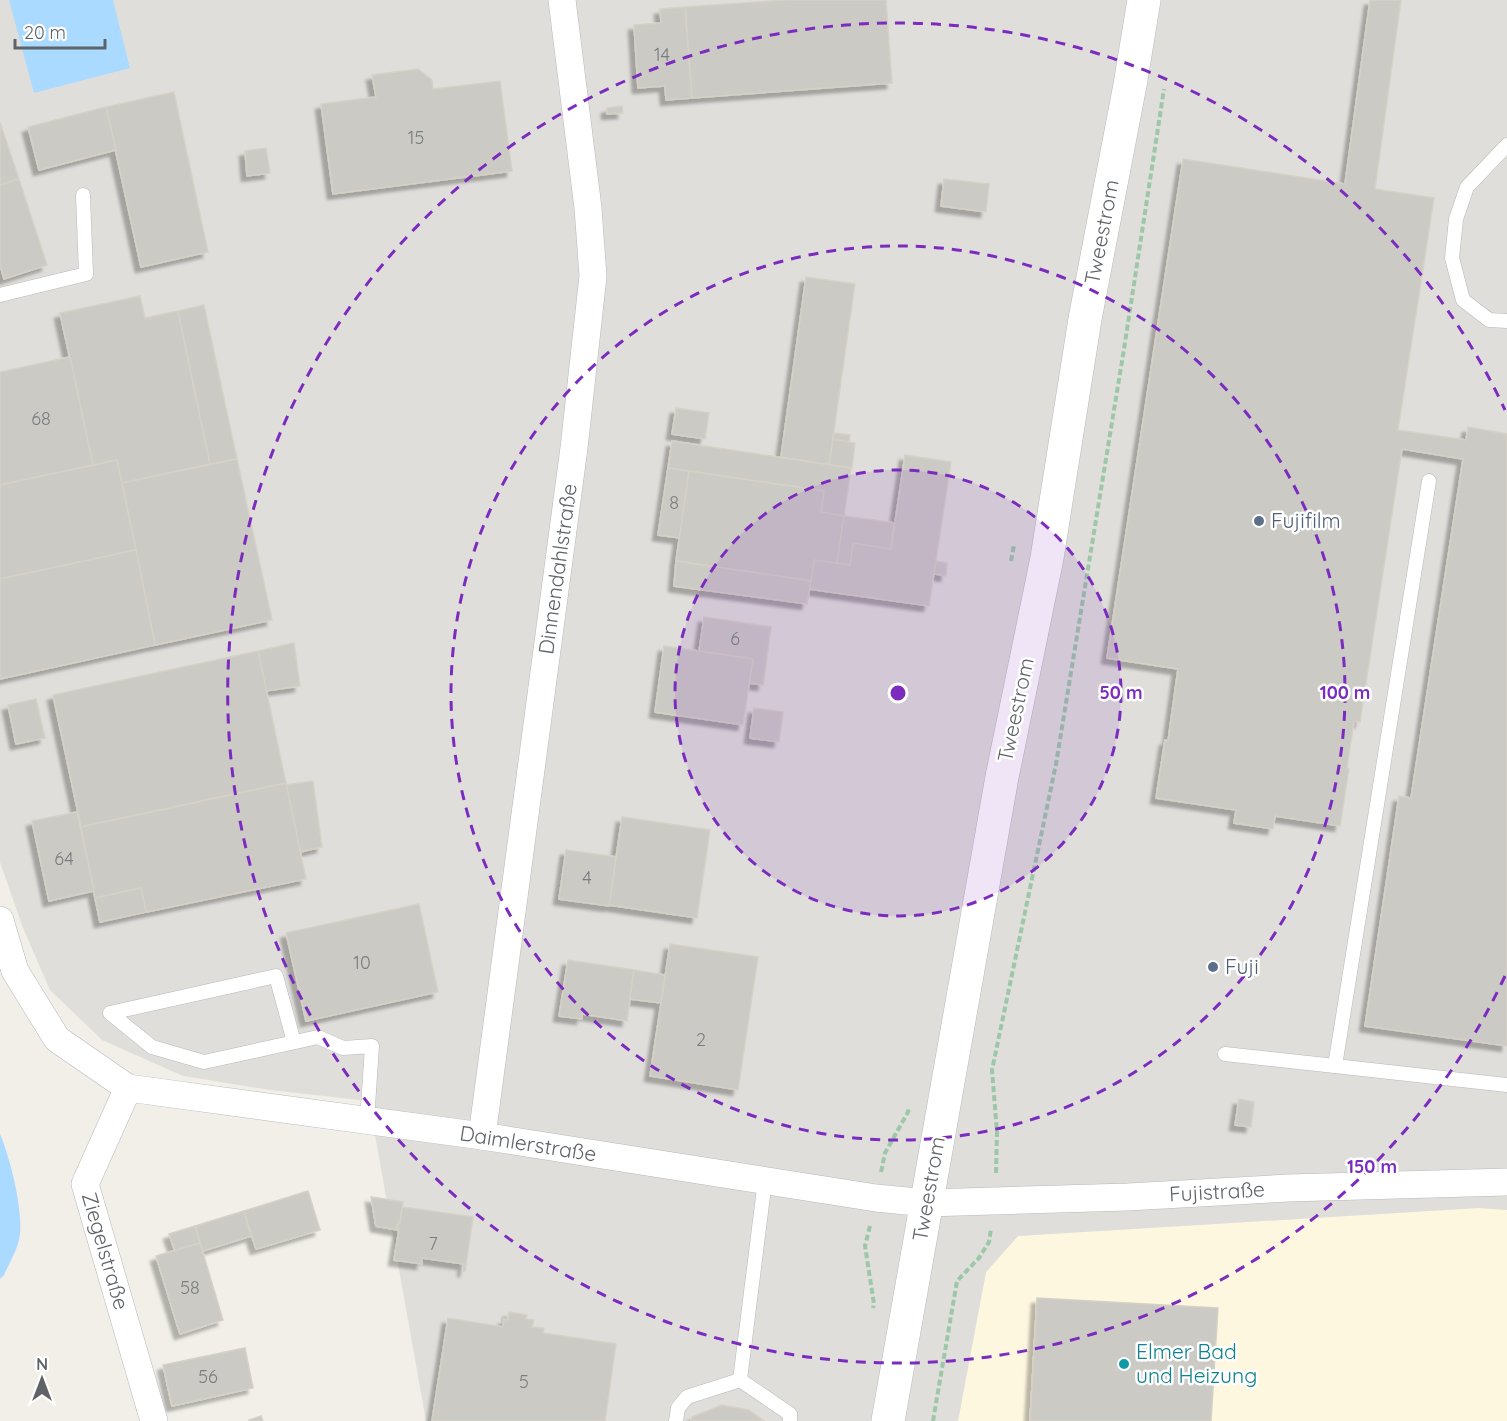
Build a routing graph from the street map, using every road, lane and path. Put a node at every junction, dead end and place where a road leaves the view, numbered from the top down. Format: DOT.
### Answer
graph roads {
  1 [pos="562,0"];
  2 [pos="1144,0"];
  3 [pos="1165,84"];
  4 [pos="1507,145"];
  5 [pos="83,195"];
  6 [pos="0,295"];
  7 [pos="1507,321"];
  8 [pos="1429,481"];
  9 [pos="1015,540"];
  10 [pos="1011,564"];
  11 [pos="0,920"];
  12 [pos="294,1042"];
  13 [pos="1225,1054"];
  14 [pos="1335,1066"];
  15 [pos="1507,1085"];
  16 [pos="128,1088"];
  17 [pos="910,1100"];
  18 [pos="367,1121"];
  19 [pos="482,1136"];
  20 [pos="765,1180"];
  21 [pos="1507,1182"];
  22 [pos="876,1198"];
  23 [pos="995,1201"];
  24 [pos="927,1203"];
  25 [pos="872,1316"];
  26 [pos="740,1380"];
  27 [pos="154,1421"];
  28 [pos="676,1421"];
  29 [pos="790,1421"];
  30 [pos="888,1421"];
  31 [pos="933,1421"];
  1 -- 19 [label="street, Dinnendahlstraße"];
  2 -- 24 [label="main road, Tweestrom"];
  3 -- 23 [label="path"];
  4 -- 7 [label="lane"];
  5 -- 6 [label="lane"];
  8 -- 14 [label="lane"];
  9 -- 10 [label="path"];
  11 -- 16 [label="street"];
  12 -- 12 [label="lane"];
  12 -- 18 [label="lane"];
  13 -- 14 [label="lane"];
  14 -- 15 [label="lane"];
  16 -- 18 [label="street, Daimlerstraße"];
  16 -- 27 [label="street, Ziegelstraße"];
  17 -- 22 [label="path"];
  18 -- 19 [label="street, Daimlerstraße"];
  19 -- 20 [label="street, Daimlerstraße"];
  20 -- 22 [label="street, Daimlerstraße"];
  20 -- 26 [label="lane"];
  21 -- 23 [label="street, Fujistraße"];
  22 -- 24 [label="street, Daimlerstraße"];
  22 -- 25 [label="path"];
  23 -- 24 [label="street, Fujistraße"];
  23 -- 31 [label="path"];
  24 -- 30 [label="main road, Tweestrom"];
  26 -- 28 [label="lane"];
  26 -- 29 [label="lane"];
}
